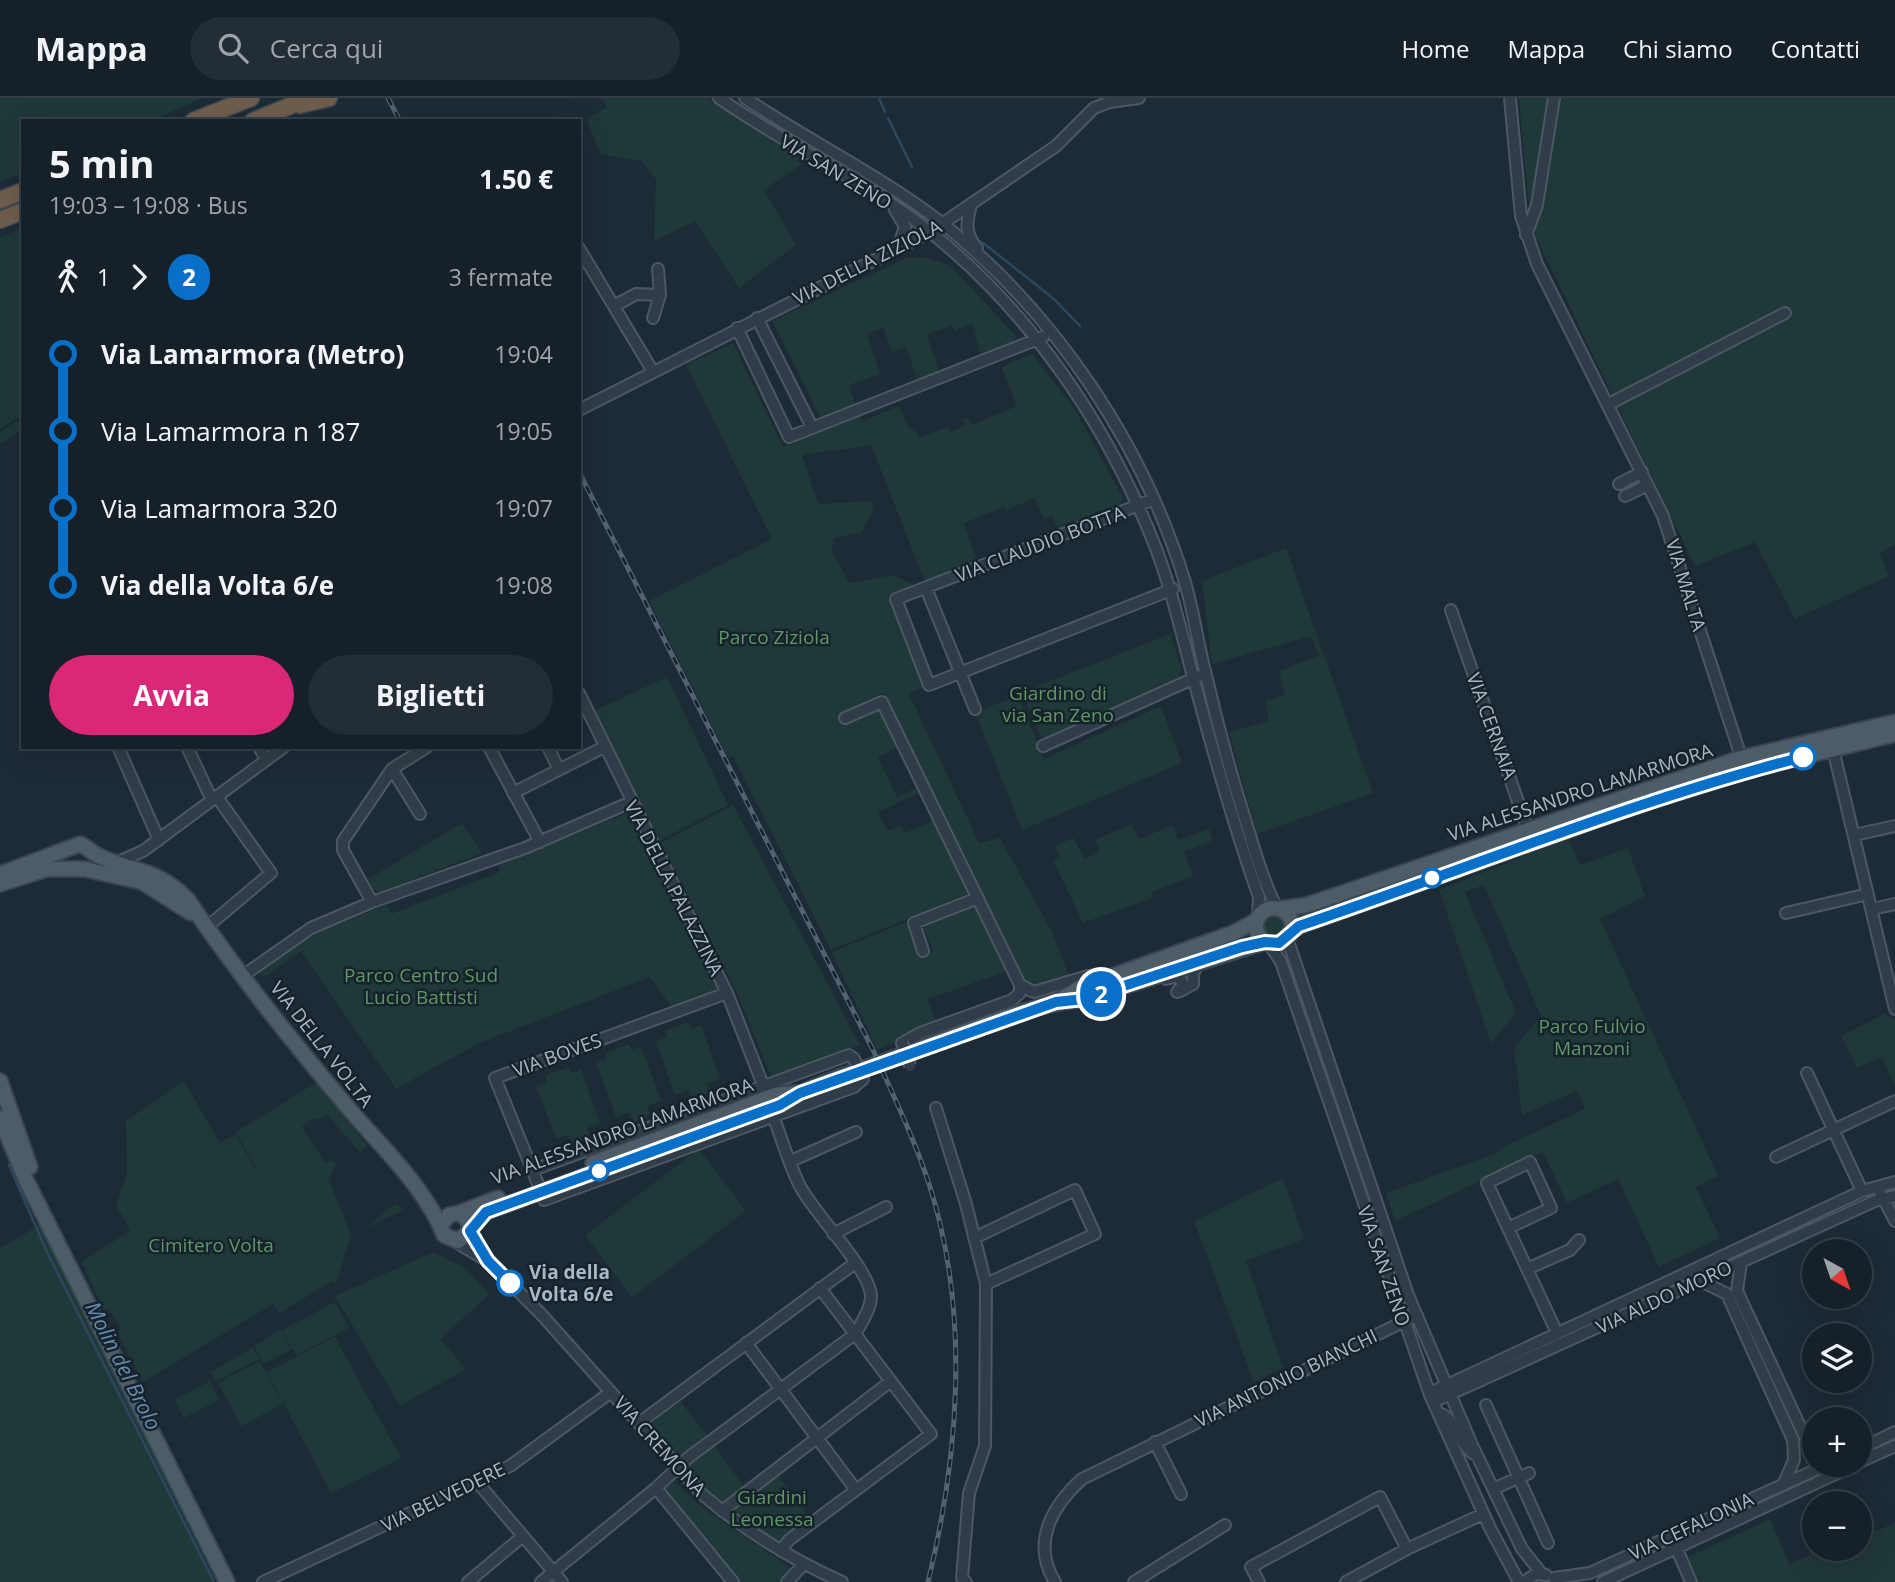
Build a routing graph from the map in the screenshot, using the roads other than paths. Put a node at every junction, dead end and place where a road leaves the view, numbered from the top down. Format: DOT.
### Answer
graph roads {
  1 [pos="251,98"];
  2 [pos="309,98"];
  3 [pos="330,98"];
  4 [pos="719,98"];
  5 [pos="745,98"];
  6 [pos="1139,98"];
  7 [pos="1510,98"];
  8 [pos="1554,98"];
  9 [pos="1091,103"];
  10 [pos="278,111"];
  11 [pos="198,119"];
  12 [pos="258,119"];
  13 [pos="21,192"];
  14 [pos="0,200"];
  15 [pos="971,205"];
  16 [pos="891,206"];
  17 [pos="21,212"];
  18 [pos="0,220"];
  19 [pos="943,224"];
  20 [pos="930,232"];
  21 [pos="1526,236"];
  22 [pos="898,248"];
  23 [pos="581,251"];
  24 [pos="658,268"];
  25 [pos="1002,280"];
  26 [pos="660,295"];
  27 [pos="614,306"];
  28 [pos="1785,313"];
  29 [pos="653,318"];
  30 [pos="758,318"];
  31 [pos="737,328"];
  32 [pos="1051,332"];
  33 [pos="1038,341"];
  34 [pos="652,370"];
  35 [pos="1618,400"];
  36 [pos="581,409"];
  37 [pos="811,427"];
  38 [pos="1642,472"];
  39 [pos="1619,484"];
  40 [pos="1648,485"];
  41 [pos="1625,496"];
  42 [pos="1154,499"];
  43 [pos="1138,506"];
  44 [pos="1185,584"];
  45 [pos="926,588"];
  46 [pos="1168,590"];
  47 [pos="1451,610"];
  48 [pos="961,673"];
  49 [pos="1205,674"];
  50 [pos="1193,677"];
  51 [pos="581,697"];
  52 [pos="975,709"];
  53 [pos="845,718"];
  54 [pos="1895,722"];
  55 [pos="1895,734"];
  56 [pos="1043,746"];
  57 [pos="604,747"];
  58 [pos="119,749"];
  59 [pos="188,749"];
  60 [pos="260,749"];
  61 [pos="281,749"];
  62 [pos="424,749"];
  63 [pos="490,749"];
  64 [pos="549,749"];
  65 [pos="1833,749"];
  66 [pos="266,761"];
  67 [pos="1743,765"];
  68 [pos="393,769"];
  69 [pos="559,770"];
  70 [pos="513,793"];
  71 [pos="215,798"];
  72 [pos="631,802"];
  73 [pos="420,814"];
  74 [pos="1895,826"];
  75 [pos="1854,835"];
  76 [pos="1530,836"];
  77 [pos="159,839"];
  78 [pos="540,842"];
  79 [pos="66,849"];
  80 [pos="89,849"];
  81 [pos="143,852"];
  82 [pos="118,862"];
  83 [pos="134,867"];
  84 [pos="69,869"];
  85 [pos="84,869"];
  86 [pos="0,873"];
  87 [pos="104,873"];
  88 [pos="0,884"];
  89 [pos="1868,894"];
  90 [pos="978,898"];
  91 [pos="372,902"];
  92 [pos="1895,904"];
  93 [pos="1279,909"];
  94 [pos="1872,909"];
  95 [pos="1786,913"];
  96 [pos="1257,918"];
  97 [pos="206,925"];
  98 [pos="1289,935"];
  99 [pos="1267,943"];
  100 [pos="923,951"];
  101 [pos="1200,961"];
  102 [pos="244,975"];
  103 [pos="1114,975"];
  104 [pos="1150,979"];
  105 [pos="1020,985"];
  106 [pos="727,993"];
  107 [pos="1056,1002"];
  108 [pos="1895,1009"];
  109 [pos="911,1066"];
  110 [pos="1807,1073"];
  111 [pos="0,1080"];
  112 [pos="763,1085"];
  113 [pos="1895,1101"];
  114 [pos="936,1108"];
  115 [pos="774,1116"];
  116 [pos="0,1118"];
  117 [pos="1834,1129"];
  118 [pos="856,1132"];
  119 [pos="1776,1157"];
  120 [pos="791,1161"];
  121 [pos="537,1182"];
  122 [pos="1895,1182"];
  123 [pos="1877,1185"];
  124 [pos="1862,1191"];
  125 [pos="37,1196"];
  126 [pos="1895,1196"];
  127 [pos="1883,1198"];
  128 [pos="886,1207"];
  129 [pos="450,1217"];
  130 [pos="1895,1220"];
  131 [pos="1508,1228"];
  132 [pos="470,1229"];
  133 [pos="834,1234"];
  134 [pos="974,1238"];
  135 [pos="1578,1240"];
  136 [pos="454,1241"];
  137 [pos="488,1261"];
  138 [pos="1741,1262"];
  139 [pos="855,1263"];
  140 [pos="1721,1265"];
  141 [pos="1527,1269"];
  142 [pos="1701,1281"];
  143 [pos="986,1284"];
  144 [pos="820,1288"];
  145 [pos="1732,1293"];
  146 [pos="1417,1315"];
  147 [pos="1402,1321"];
  148 [pos="1557,1332"];
  149 [pos="855,1334"];
  150 [pos="563,1338"];
  151 [pos="746,1343"];
  152 [pos="891,1381"];
  153 [pos="1445,1384"];
  154 [pos="781,1389"];
  155 [pos="611,1392"];
  156 [pos="1450,1396"];
  157 [pos="1431,1397"];
  158 [pos="1486,1405"];
  159 [pos="1439,1413"];
  160 [pos="639,1423"];
  161 [pos="1802,1431"];
  162 [pos="1895,1432"];
  163 [pos="816,1437"];
  164 [pos="1155,1442"];
  165 [pos="1872,1444"];
  166 [pos="1895,1446"];
  167 [pos="1477,1456"];
  168 [pos="1872,1457"];
  169 [pos="676,1468"];
  170 [pos="1524,1475"];
  171 [pos="1802,1476"];
  172 [pos="1828,1477"];
  173 [pos="478,1483"];
  174 [pos="1783,1484"];
  175 [pos="656,1488"];
  176 [pos="1493,1489"];
  177 [pos="856,1490"];
  178 [pos="1181,1494"];
  179 [pos="722,1511"];
  180 [pos="1483,1514"];
  181 [pos="1225,1525"];
  182 [pos="523,1536"];
  183 [pos="1548,1543"];
  184 [pos="1676,1547"];
  185 [pos="1407,1549"];
  186 [pos="781,1551"];
  187 [pos="804,1564"];
  188 [pos="554,1572"];
  189 [pos="1542,1574"];
  190 [pos="1556,1580"];
  191 [pos="227,1582"];
  192 [pos="263,1582"];
  193 [pos="468,1582"];
  194 [pos="541,1582"];
  195 [pos="562,1582"];
  196 [pos="733,1582"];
  197 [pos="787,1582"];
  198 [pos="842,1582"];
  199 [pos="967,1582"];
  200 [pos="1055,1582"];
  201 [pos="1134,1582"];
  202 [pos="1259,1582"];
  203 [pos="1346,1582"];
  204 [pos="1521,1582"];
  205 [pos="1603,1582"];
  206 [pos="1691,1582"];
  1 -- 11 [label="highway"];
  2 -- 10 [label="highway"];
  3 -- 10 [label="highway"];
  4 -- 16 [label="street, VIA SAN ZENO"];
  5 -- 19 [label="street, VIA SAN ZENO"];
  6 -- 9 [label="street, VIA DELLA ZIZIOLA"];
  7 -- 21 [label="street, VIA MALTA"];
  8 -- 21 [label="street"];
  9 -- 15 [label="street, VIA DELLA ZIZIOLA"];
  10 -- 12 [label="highway"];
  13 -- 14 [label="highway"];
  15 -- 19 [label="street, VIA DELLA ZIZIOLA"];
  15 -- 25 [label="street"];
  16 -- 20 [label="street, VIA SAN ZENO"];
  16 -- 22 [label="street"];
  17 -- 18 [label="highway"];
  19 -- 20 [label="street, VIA DELLA ZIZIOLA"];
  19 -- 25 [label="street, VIA SAN ZENO"];
  20 -- 22 [label="street, VIA DELLA ZIZIOLA"];
  20 -- 33 [label="street, VIA SAN ZENO"];
  21 -- 35 [label="street, VIA MALTA"];
  22 -- 30 [label="street, VIA DELLA ZIZIOLA"];
  23 -- 27 [label="street"];
  24 -- 26 [label="street"];
  25 -- 32 [label="street, VIA SAN ZENO"];
  26 -- 27 [label="street"];
  26 -- 29 [label="street"];
  27 -- 34 [label="street"];
  28 -- 35 [label="street"];
  30 -- 31 [label="street, VIA DELLA ZIZIOLA"];
  30 -- 37 [label="street"];
  31 -- 34 [label="street, VIA DELLA ZIZIOLA"];
  31 -- 37 [label="street"];
  32 -- 33 [label="street"];
  32 -- 42 [label="street, VIA SAN ZENO"];
  33 -- 37 [label="street"];
  33 -- 43 [label="street, VIA SAN ZENO"];
  34 -- 36 [label="street, VIA DELLA ZIZIOLA"];
  35 -- 38 [label="street, VIA MALTA"];
  38 -- 39 [label="street"];
  38 -- 40 [label="street, VIA MALTA"];
  40 -- 41 [label="street"];
  40 -- 67 [label="street, VIA MALTA"];
  42 -- 43 [label="street, VIA CLAUDIO BOTTA"];
  42 -- 44 [label="street, VIA SAN ZENO"];
  43 -- 45 [label="street, VIA CLAUDIO BOTTA"];
  43 -- 46 [label="street, VIA SAN ZENO"];
  44 -- 46 [label="street"];
  44 -- 49 [label="street, VIA SAN ZENO"];
  45 -- 48 [label="street"];
  45 -- 48 [label="street, VIA CLAUDIO BOTTA"];
  46 -- 48 [label="street"];
  46 -- 50 [label="street, VIA SAN ZENO"];
  47 -- 76 [label="street, VIA CERNAIA"];
  48 -- 52 [label="street"];
  49 -- 50 [label="street"];
  49 -- 93 [label="street, VIA SAN ZENO"];
  50 -- 56 [label="street"];
  50 -- 96 [label="street, VIA SAN ZENO"];
  51 -- 57 [label="street, VIA DELLA PALAZZINA"];
  53 -- 90 [label="street"];
  54 -- 67 [label="main road, VIA ALESSANDRO LAMARMORA"];
  55 -- 65 [label="main road, VIA ALESSANDRO LAMARMORA"];
  57 -- 69 [label="street"];
  57 -- 72 [label="street, VIA DELLA PALAZZINA"];
  58 -- 77 [label="street"];
  59 -- 71 [label="street"];
  60 -- 66 [label="street"];
  61 -- 66 [label="street"];
  62 -- 68 [label="street"];
  63 -- 70 [label="street"];
  64 -- 69 [label="street"];
  65 -- 67 [label="main road, VIA ALESSANDRO LAMARMORA"];
  65 -- 75 [label="street"];
  66 -- 71 [label="street"];
  67 -- 76 [label="main road, VIA ALESSANDRO LAMARMORA"];
  68 -- 73 [label="street"];
  68 -- 91 [label="street"];
  69 -- 70 [label="street"];
  70 -- 78 [label="street"];
  71 -- 77 [label="street"];
  71 -- 97 [label="street"];
  72 -- 78 [label="street"];
  72 -- 106 [label="street, VIA DELLA PALAZZINA"];
  74 -- 75 [label="street"];
  75 -- 89 [label="street"];
  76 -- 93 [label="main road, VIA ALESSANDRO LAMARMORA"];
  76 -- 98 [label="main road, VIA ALESSANDRO LAMARMORA"];
  77 -- 81 [label="street"];
  78 -- 91 [label="street"];
  79 -- 80 [label="main road, VIA DELLA VOLTA"];
  79 -- 84 [label="main road"];
  79 -- 86 [label="main road, VIA DELLA VOLTA"];
  80 -- 82 [label="main road, VIA DELLA VOLTA"];
  80 -- 85 [label="main road"];
  81 -- 82 [label="street"];
  81 -- 83 [label="street"];
  82 -- 83 [label="main road, VIA DELLA VOLTA"];
  83 -- 87 [label="street"];
  83 -- 97 [label="main road, VIA DELLA VOLTA"];
  84 -- 85 [label="main road, VIA DELLA VOLTA"];
  84 -- 88 [label="main road, VIA DELLA VOLTA"];
  85 -- 87 [label="main road, VIA DELLA VOLTA"];
  87 -- 97 [label="main road, VIA DELLA VOLTA"];
  89 -- 94 [label="street"];
  89 -- 95 [label="street"];
  90 -- 100 [label="street"];
  90 -- 105 [label="street"];
  91 -- 102 [label="street"];
  92 -- 94 [label="street"];
  93 -- 96 [label="main road"];
  93 -- 98 [label="main road"];
  94 -- 108 [label="street"];
  96 -- 99 [label="main road"];
  96 -- 103 [label="main road, VIA ALESSANDRO LAMARMORA"];
  97 -- 102 [label="main road, VIA DELLA VOLTA"];
  98 -- 99 [label="main road"];
  98 -- 146 [label="street, VIA SAN ZENO"];
  99 -- 101 [label="main road, VIA ALESSANDRO LAMARMORA"];
  99 -- 147 [label="street, VIA SAN ZENO"];
  101 -- 104 [label="main road, VIA ALESSANDRO LAMARMORA"];
  101 -- 104 [label="street, VIA ALESSANDRO LAMARMORA"];
  102 -- 129 [label="main road, VIA DELLA VOLTA"];
  103 -- 105 [label="street, VIA ALESSANDRO LAMARMORA"];
  103 -- 107 [label="main road, VIA ALESSANDRO LAMARMORA"];
  104 -- 107 [label="main road, VIA ALESSANDRO LAMARMORA"];
  105 -- 109 [label="street, bridge"];
  106 -- 112 [label="street, VIA DELLA PALAZZINA"];
  106 -- 121 [label="street, VIA BOVES"];
  107 -- 121 [label="main road, VIA ALESSANDRO LAMARMORA"];
  110 -- 117 [label="street"];
  111 -- 125 [label="main road"];
  112 -- 115 [label="street, VIA ALESSANDRO LAMARMORA, bridge"];
  112 -- 121 [label="street, VIA ALESSANDRO LAMARMORA"];
  113 -- 117 [label="street"];
  114 -- 134 [label="street"];
  115 -- 120 [label="street"];
  115 -- 121 [label="street, VIA ALESSANDRO LAMARMORA"];
  116 -- 125 [label="main road"];
  117 -- 119 [label="street"];
  117 -- 124 [label="street"];
  118 -- 120 [label="street"];
  120 -- 133 [label="street"];
  121 -- 129 [label="main road, VIA ALESSANDRO LAMARMORA"];
  121 -- 132 [label="main road, VIA ALESSANDRO LAMARMORA"];
  122 -- 123 [label="street, VIA ALDO MORO"];
  123 -- 124 [label="street, VIA ALDO MORO"];
  123 -- 127 [label="street"];
  124 -- 140 [label="street, VIA ALDO MORO"];
  125 -- 191 [label="main road"];
  126 -- 127 [label="street, VIA ALDO MORO"];
  127 -- 130 [label="street"];
  127 -- 138 [label="street, VIA ALDO MORO"];
  128 -- 133 [label="street"];
  129 -- 132 [label="main road, VIA DELLA VOLTA"];
  129 -- 136 [label="main road, VIA DELLA VOLTA"];
  131 -- 131 [label="street"];
  131 -- 141 [label="street"];
  132 -- 136 [label="main road"];
  132 -- 137 [label="street, VIA DELLA VOLTA"];
  133 -- 139 [label="street"];
  134 -- 143 [label="street"];
  134 -- 143 [label="street"];
  135 -- 141 [label="street"];
  136 -- 137 [label="street, VIA DELLA VOLTA"];
  137 -- 150 [label="street, VIA DELLA VOLTA"];
  138 -- 140 [label="street, VIA ALDO MORO"];
  138 -- 145 [label="street"];
  139 -- 144 [label="street"];
  139 -- 149 [label="street"];
  140 -- 142 [label="street, VIA ALDO MORO"];
  140 -- 145 [label="street"];
  140 -- 148 [label="street, VIA ALDO MORO"];
  141 -- 148 [label="street"];
  142 -- 145 [label="street"];
  142 -- 156 [label="street, VIA ALDO MORO"];
  143 -- 199 [label="street"];
  144 -- 149 [label="street"];
  144 -- 151 [label="street"];
  145 -- 161 [label="street"];
  145 -- 174 [label="street"];
  146 -- 147 [label="street, VIA ANTONIO BIANCHI"];
  146 -- 153 [label="street, VIA SAN ZENO"];
  147 -- 157 [label="street, VIA SAN ZENO"];
  147 -- 164 [label="street, VIA ANTONIO BIANCHI"];
  148 -- 153 [label="street, VIA ALDO MORO"];
  149 -- 152 [label="street"];
  149 -- 154 [label="street"];
  150 -- 155 [label="street, VIA CREMONA"];
  151 -- 154 [label="street"];
  151 -- 160 [label="street"];
  152 -- 163 [label="street"];
  152 -- 177 [label="street"];
  153 -- 156 [label="street, VIA SAN ZENO"];
  153 -- 157 [label="street, VIA ALDO MORO"];
  154 -- 163 [label="street"];
  154 -- 169 [label="street"];
  155 -- 160 [label="street, VIA CREMONA"];
  155 -- 173 [label="street, VIA BELVEDERE"];
  156 -- 157 [label="street, VIA ALDO MORO"];
  156 -- 167 [label="street, VIA SAN ZENO"];
  157 -- 159 [label="street, VIA SAN ZENO"];
  158 -- 170 [label="street"];
  159 -- 167 [label="street"];
  159 -- 180 [label="street, VIA SAN ZENO"];
  160 -- 169 [label="street, VIA CREMONA"];
  162 -- 165 [label="street"];
  163 -- 177 [label="street"];
  163 -- 179 [label="street"];
  164 -- 178 [label="street"];
  164 -- 200 [label="street, VIA ANTONIO BIANCHI"];
  166 -- 168 [label="street"];
  167 -- 176 [label="street, VIA SAN ZENO"];
  169 -- 175 [label="street"];
  169 -- 179 [label="street, VIA CREMONA"];
  170 -- 176 [label="street"];
  170 -- 183 [label="street"];
  171 -- 174 [label="street, VIA CEFALONIA"];
  172 -- 184 [label="street, VIA CEFALONIA"];
  173 -- 182 [label="street"];
  173 -- 192 [label="street, VIA BELVEDERE"];
  174 -- 190 [label="street, VIA CEFALONIA"];
  175 -- 188 [label="street"];
  175 -- 196 [label="street"];
  176 -- 189 [label="street, VIA SAN ZENO"];
  177 -- 186 [label="street"];
  179 -- 186 [label="street, VIA CREMONA"];
  180 -- 185 [label="street"];
  180 -- 204 [label="street, VIA SAN ZENO"];
  181 -- 201 [label="street"];
  182 -- 188 [label="street"];
  182 -- 193 [label="street"];
  184 -- 205 [label="street, VIA CEFALONIA"];
  184 -- 206 [label="street, VIA CEFALONIA"];
  185 -- 202 [label="street"];
  185 -- 203 [label="street"];
  186 -- 187 [label="street, VIA CREMONA"];
  187 -- 197 [label="street"];
  187 -- 198 [label="street, VIA CREMONA"];
  188 -- 194 [label="street"];
  188 -- 195 [label="street"];
  189 -- 190 [label="street, VIA CEFALONIA"];
  189 -- 204 [label="street"];
}
